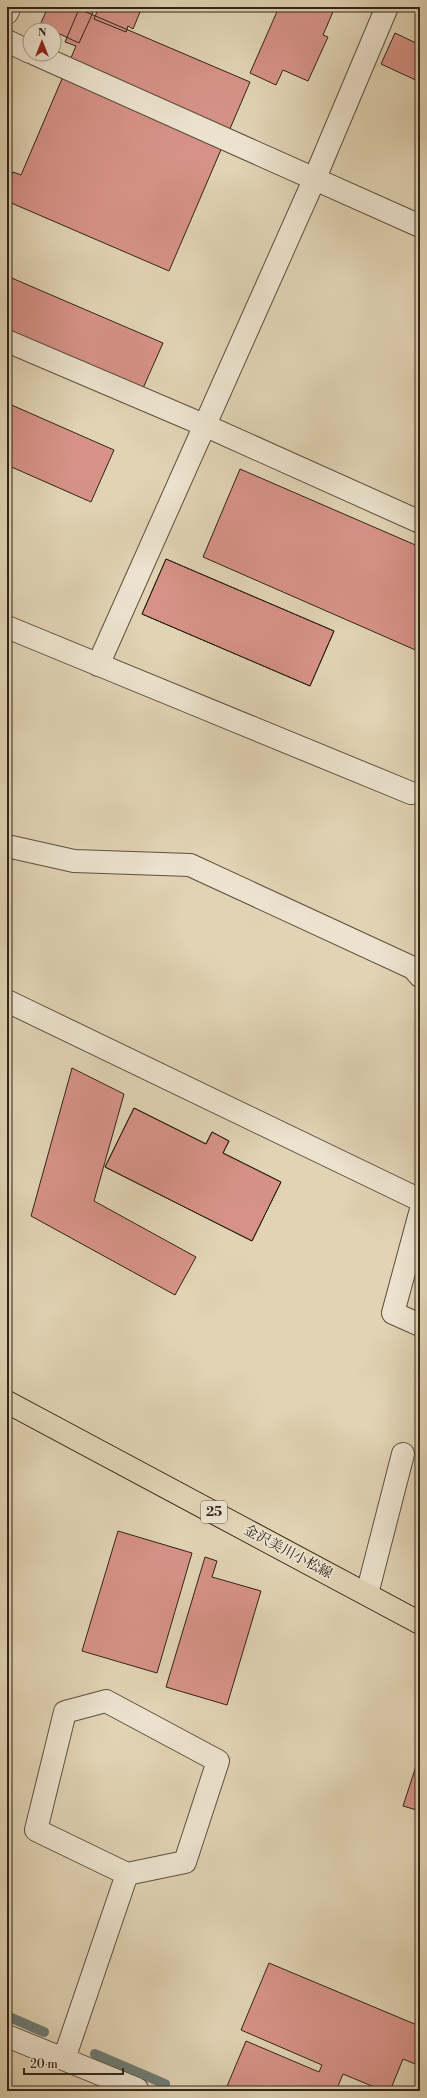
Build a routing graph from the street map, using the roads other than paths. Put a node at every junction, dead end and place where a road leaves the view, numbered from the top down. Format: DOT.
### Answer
graph roads {
  1 [pos="10,7"];
  2 [pos="387,7"];
  3 [pos="7,13"];
  4 [pos="7,41"];
  5 [pos="22,48"];
  6 [pos="53,62"];
  7 [pos="314,180"];
  8 [pos="420,226"];
  9 [pos="7,342"];
  10 [pos="204,425"];
  11 [pos="420,522"];
  12 [pos="7,627"];
  13 [pos="98,665"];
  14 [pos="411,793"];
  15 [pos="7,846"];
  16 [pos="420,976"];
  17 [pos="7,1001"];
  18 [pos="420,1200"];
  19 [pos="420,1213"];
  20 [pos="420,1324"];
  21 [pos="7,1402"];
  22 [pos="403,1454"];
  23 [pos="367,1594"];
  24 [pos="420,1623"];
  25 [pos="127,1874"];
  26 [pos="7,2036"];
  27 [pos="64,2059"];
  28 [pos="136,2091"];
  1 -- 3 [label="street"];
  2 -- 7 [label="street"];
  4 -- 5 [label="street"];
  6 -- 7 [label="street"];
  7 -- 8 [label="street"];
  7 -- 10 [label="street"];
  9 -- 10 [label="street"];
  10 -- 11 [label="street"];
  10 -- 13 [label="street"];
  12 -- 13 [label="street"];
  13 -- 14 [label="street"];
  15 -- 16 [label="street"];
  17 -- 18 [label="street"];
  19 -- 20 [label="street"];
  21 -- 23 [label="main road, 金沢美川小松線 / 25"];
  22 -- 23 [label="street"];
  23 -- 24 [label="main road, 金沢美川小松線 / 25"];
  25 -- 25 [label="street"];
  25 -- 27 [label="street"];
  26 -- 27 [label="street"];
  27 -- 28 [label="street"];
}
